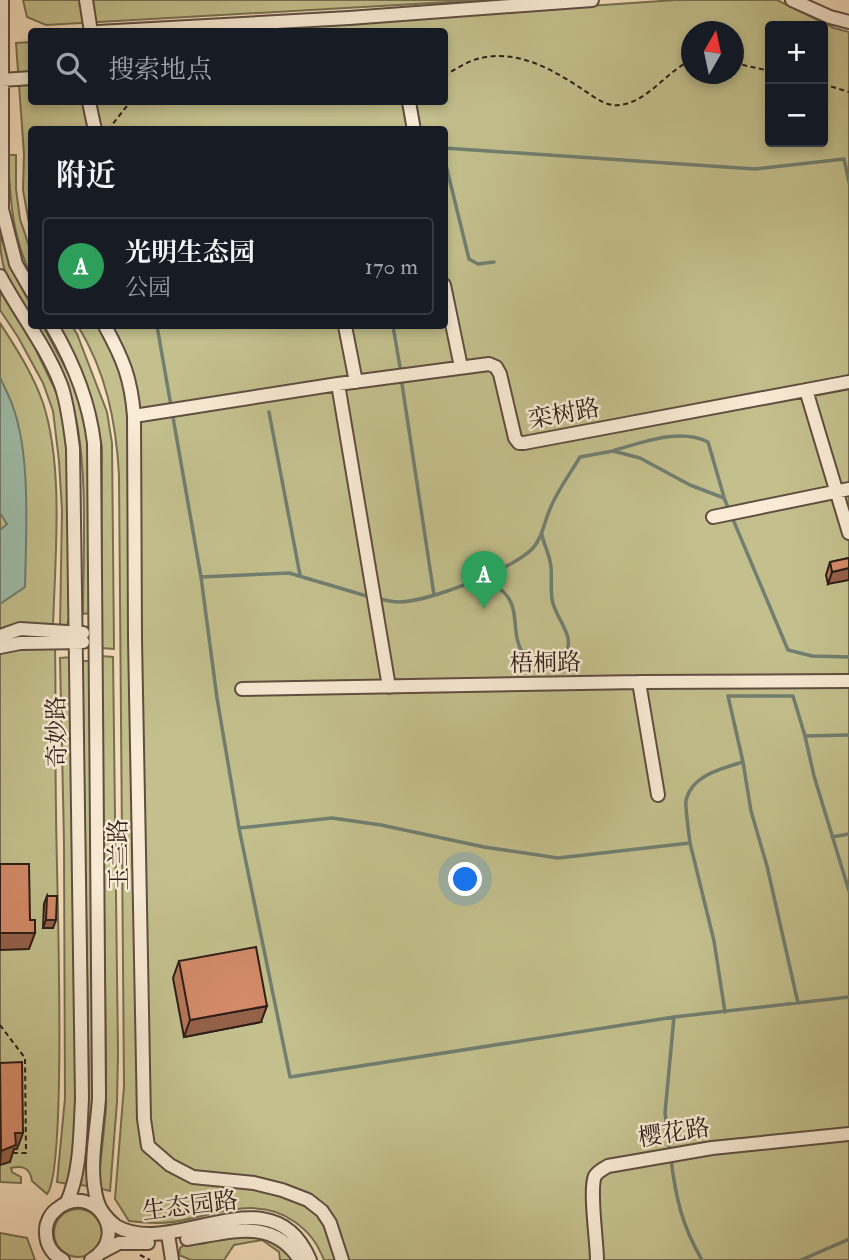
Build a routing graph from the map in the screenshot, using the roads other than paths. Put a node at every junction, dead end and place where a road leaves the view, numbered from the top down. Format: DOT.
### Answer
graph roads {
  1 [pos="2,0"];
  2 [pos="86,0"];
  3 [pos="592,0"];
  4 [pos="792,0"];
  5 [pos="849,22"];
  6 [pos="90,28"];
  7 [pos="170,28"];
  8 [pos="1,66"];
  9 [pos="28,79"];
  10 [pos="1,89"];
  11 [pos="90,105"];
  12 [pos="410,105"];
  13 [pos="94,126"];
  14 [pos="413,126"];
  15 [pos="0,276"];
  16 [pos="28,285"];
  17 [pos="448,304"];
  18 [pos="28,325"];
  19 [pos="31,329"];
  20 [pos="54,329"];
  21 [pos="107,329"];
  22 [pos="346,329"];
  23 [pos="461,367"];
  24 [pos="356,382"];
  25 [pos="849,382"];
  26 [pos="338,384"];
  27 [pos="806,390"];
  28 [pos="134,416"];
  29 [pos="843,491"];
  30 [pos="713,517"];
  31 [pos="849,533"];
  32 [pos="0,636"];
  33 [pos="77,638"];
  34 [pos="94,638"];
  35 [pos="0,647"];
  36 [pos="849,681"];
  37 [pos="639,682"];
  38 [pos="389,687"];
  39 [pos="242,688"];
  40 [pos="658,795"];
  41 [pos="849,1135"];
  42 [pos="67,1202"];
  43 [pos="104,1216"];
  44 [pos="168,1238"];
  45 [pos="97,1256"];
  46 [pos="63,1260"];
  47 [pos="172,1260"];
  48 [pos="300,1260"];
  49 [pos="310,1260"];
  50 [pos="342,1260"];
  51 [pos="597,1260"];
  1 -- 8 [label="street"];
  2 -- 6 [label="street"];
  3 -- 7 [label="street"];
  4 -- 5 [label="street"];
  8 -- 10 [label="street"];
  9 -- 10 [label="street"];
  10 -- 16 [label="street"];
  11 -- 13 [label="street"];
  12 -- 14 [label="street"];
  15 -- 18 [label="street, 奇妙路"];
  17 -- 23 [label="street"];
  19 -- 33 [label="street, 奇妙路"];
  20 -- 34 [label="street, 奇妙路"];
  21 -- 28 [label="street, 玉兰路"];
  22 -- 24 [label="street"];
  23 -- 24 [label="street, 栾树路"];
  23 -- 27 [label="street, 栾树路"];
  24 -- 26 [label="street, 栾树路"];
  25 -- 27 [label="street, 栾树路"];
  26 -- 28 [label="street, 栾树路"];
  26 -- 38 [label="street"];
  27 -- 29 [label="street"];
  28 -- 50 [label="street, 玉兰路"];
  29 -- 30 [label="street"];
  29 -- 31 [label="street"];
  32 -- 33 [label="street"];
  33 -- 34 [label="street"];
  33 -- 35 [label="street"];
  33 -- 42 [label="street, 奇妙路"];
  34 -- 43 [label="street, 奇妙路"];
  36 -- 37 [label="street, 梧桐路"];
  37 -- 38 [label="street, 梧桐路"];
  37 -- 40 [label="street"];
  38 -- 39 [label="street, 梧桐路"];
  41 -- 51 [label="street, 樱花路"];
  42 -- 43 [label="street, 生态园路"];
  42 -- 46 [label="street"];
  43 -- 44 [label="street, 生态园路"];
  43 -- 45 [label="street, 奇妙路"];
  44 -- 45 [label="street, 生态园路"];
  44 -- 47 [label="street"];
  44 -- 48 [label="street, 生态园路"];
  44 -- 49 [label="street, 生态园路"];
}
